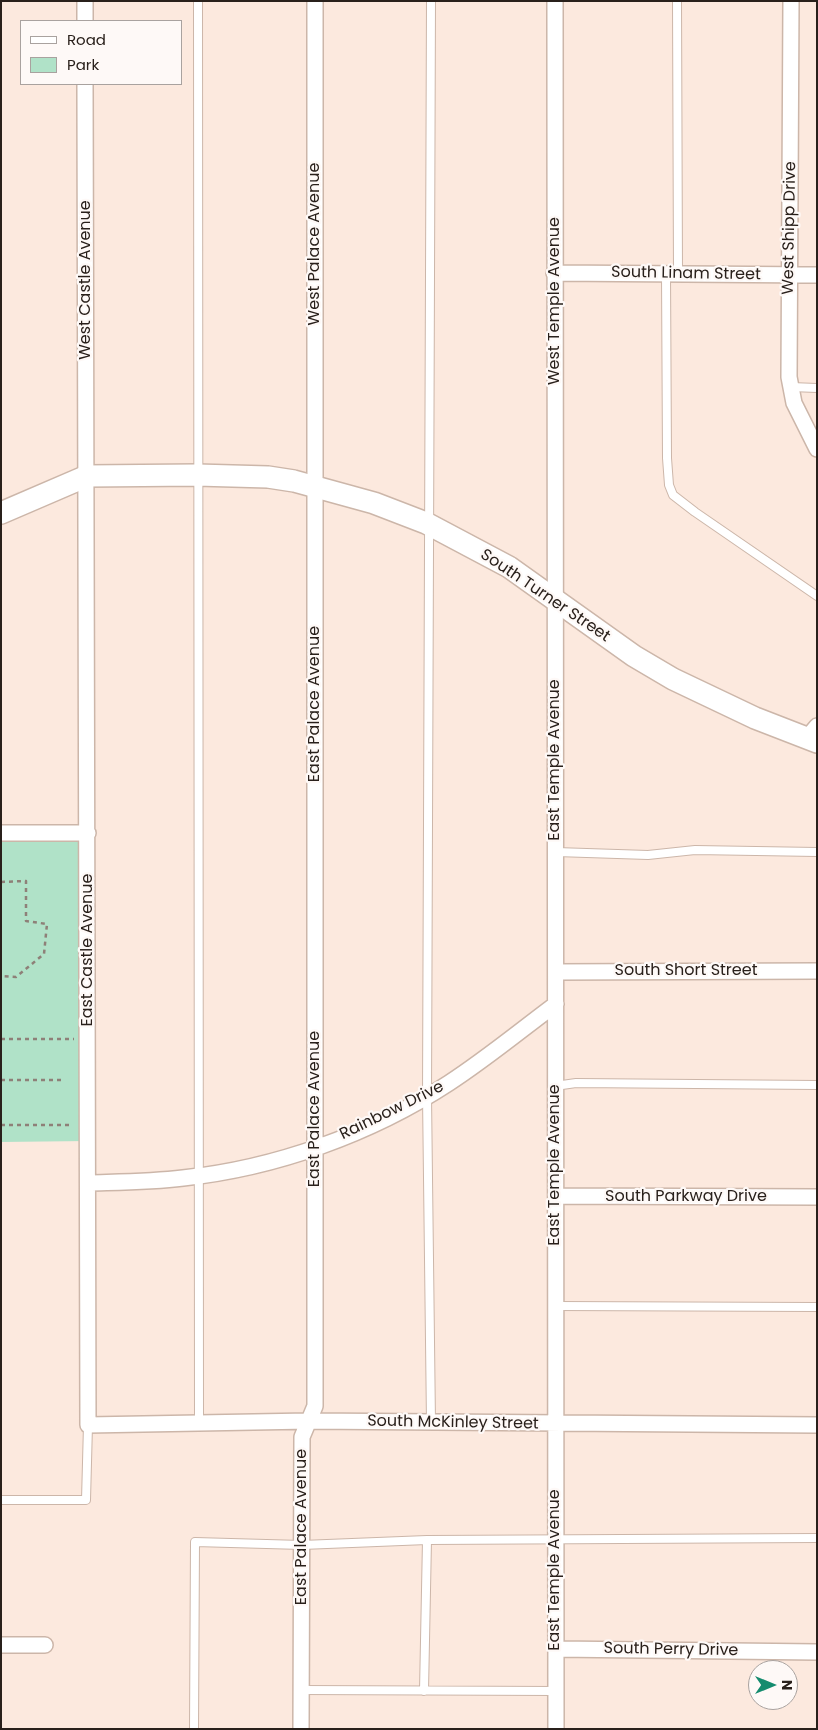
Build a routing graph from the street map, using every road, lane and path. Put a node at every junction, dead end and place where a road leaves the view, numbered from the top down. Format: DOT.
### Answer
graph roads {
  1 [pos="85,1"];
  2 [pos="198,1"];
  3 [pos="315,1"];
  4 [pos="431,1"];
  5 [pos="555,1"];
  6 [pos="677,1"];
  7 [pos="791,1"];
  8 [pos="85,20"];
  9 [pos="85,85"];
  10 [pos="554,273"];
  11 [pos="672,274"];
  12 [pos="790,275"];
  13 [pos="817,275"];
  14 [pos="791,387"];
  15 [pos="817,388"];
  16 [pos="817,449"];
  17 [pos="197,474"];
  18 [pos="87,476"];
  19 [pos="315,487"];
  20 [pos="1,513"];
  21 [pos="430,526"];
  22 [pos="817,596"];
  23 [pos="555,601"];
  24 [pos="813,736"];
  25 [pos="88,833"];
  26 [pos="1,834"];
  27 [pos="556,852"];
  28 [pos="817,852"];
  29 [pos="1,882"];
  30 [pos="817,971"];
  31 [pos="556,972"];
  32 [pos="1,976"];
  33 [pos="556,1004"];
  34 [pos="88,1038"];
  35 [pos="1,1039"];
  36 [pos="1,1080"];
  37 [pos="61,1080"];
  38 [pos="817,1085"];
  39 [pos="555,1086"];
  40 [pos="427,1096"];
  41 [pos="1,1126"];
  42 [pos="88,1126"];
  43 [pos="316,1147"];
  44 [pos="197,1176"];
  45 [pos="88,1183"];
  46 [pos="556,1196"];
  47 [pos="817,1197"];
  48 [pos="555,1306"];
  49 [pos="817,1307"];
  50 [pos="309,1421"];
  51 [pos="198,1423"];
  52 [pos="431,1423"];
  53 [pos="555,1424"];
  54 [pos="88,1425"];
  55 [pos="817,1425"];
  56 [pos="1,1500"];
  57 [pos="817,1538"];
  58 [pos="555,1539"];
  59 [pos="427,1540"];
  60 [pos="302,1545"];
  61 [pos="1,1645"];
  62 [pos="45,1645"];
  63 [pos="556,1649"];
  64 [pos="817,1652"];
  65 [pos="302,1690"];
  66 [pos="424,1691"];
  67 [pos="556,1691"];
  68 [pos="194,1729"];
  69 [pos="301,1729"];
  70 [pos="556,1729"];
  1 -- 8 [label="street"];
  2 -- 17 [label="lane"];
  3 -- 19 [label="street, West Palace Avenue"];
  4 -- 21 [label="lane"];
  5 -- 10 [label="street, West Temple Avenue"];
  6 -- 11 [label="lane"];
  7 -- 12 [label="street, West Shipp Drive"];
  9 -- 18 [label="street, West Castle Avenue"];
  10 -- 11 [label="street, South Linam Street"];
  10 -- 23 [label="street, West Temple Avenue"];
  11 -- 12 [label="street, South Linam Street"];
  11 -- 22 [label="lane"];
  12 -- 13 [label="street, South Linam Street"];
  12 -- 14 [label="street, West Shipp Drive"];
  14 -- 15 [label="lane"];
  14 -- 16 [label="street, West Shipp Drive"];
  17 -- 18 [label="main road, South Turner Street"];
  17 -- 19 [label="main road, South Turner Street"];
  17 -- 44 [label="lane"];
  18 -- 20 [label="main road, South Turner Street"];
  18 -- 25 [label="street, East Castle Avenue"];
  19 -- 21 [label="main road, South Turner Street"];
  19 -- 43 [label="street, East Palace Avenue"];
  21 -- 23 [label="main road, South Turner Street"];
  21 -- 40 [label="lane"];
  23 -- 24 [label="main road, South Turner Street"];
  23 -- 27 [label="street, East Temple Avenue"];
  25 -- 26 [label="street"];
  25 -- 34 [label="street, East Castle Avenue"];
  27 -- 28 [label="lane"];
  27 -- 31 [label="street, East Temple Avenue"];
  29 -- 32 [label="path"];
  30 -- 31 [label="street, South Short Street"];
  31 -- 33 [label="street, East Temple Avenue"];
  33 -- 39 [label="street, East Temple Avenue"];
  33 -- 40 [label="street, Rainbow Drive"];
  34 -- 35 [label="path"];
  34 -- 42 [label="street, East Castle Avenue"];
  36 -- 37 [label="path"];
  38 -- 39 [label="lane"];
  39 -- 46 [label="street, East Temple Avenue"];
  40 -- 43 [label="street, Rainbow Drive"];
  40 -- 52 [label="lane"];
  41 -- 42 [label="path"];
  42 -- 45 [label="street, East Castle Avenue"];
  43 -- 44 [label="street, Rainbow Drive"];
  43 -- 50 [label="street, East Palace Avenue"];
  44 -- 45 [label="street, Rainbow Drive"];
  44 -- 51 [label="lane"];
  45 -- 54 [label="street, East Castle Avenue"];
  46 -- 47 [label="street, South Parkway Drive"];
  46 -- 48 [label="street, East Temple Avenue"];
  48 -- 49 [label="lane"];
  48 -- 53 [label="street, East Temple Avenue"];
  50 -- 51 [label="street, South McKinley Street"];
  50 -- 52 [label="street, South McKinley Street"];
  50 -- 60 [label="street, East Palace Avenue"];
  51 -- 54 [label="street, South McKinley Street"];
  52 -- 53 [label="street, South McKinley Street"];
  53 -- 55 [label="street, South McKinley Street"];
  53 -- 58 [label="street, East Temple Avenue"];
  54 -- 56 [label="lane"];
  57 -- 58 [label="lane"];
  58 -- 59 [label="lane"];
  58 -- 63 [label="street, East Temple Avenue"];
  59 -- 60 [label="lane"];
  59 -- 66 [label="lane"];
  60 -- 65 [label="street, East Palace Avenue"];
  60 -- 68 [label="lane"];
  61 -- 62 [label="street"];
  63 -- 64 [label="street, South Perry Drive"];
  63 -- 67 [label="street, East Temple Avenue"];
  65 -- 66 [label="lane"];
  65 -- 69 [label="street, East Palace Avenue"];
  66 -- 67 [label="lane"];
  67 -- 70 [label="street, East Temple Avenue"];
}
